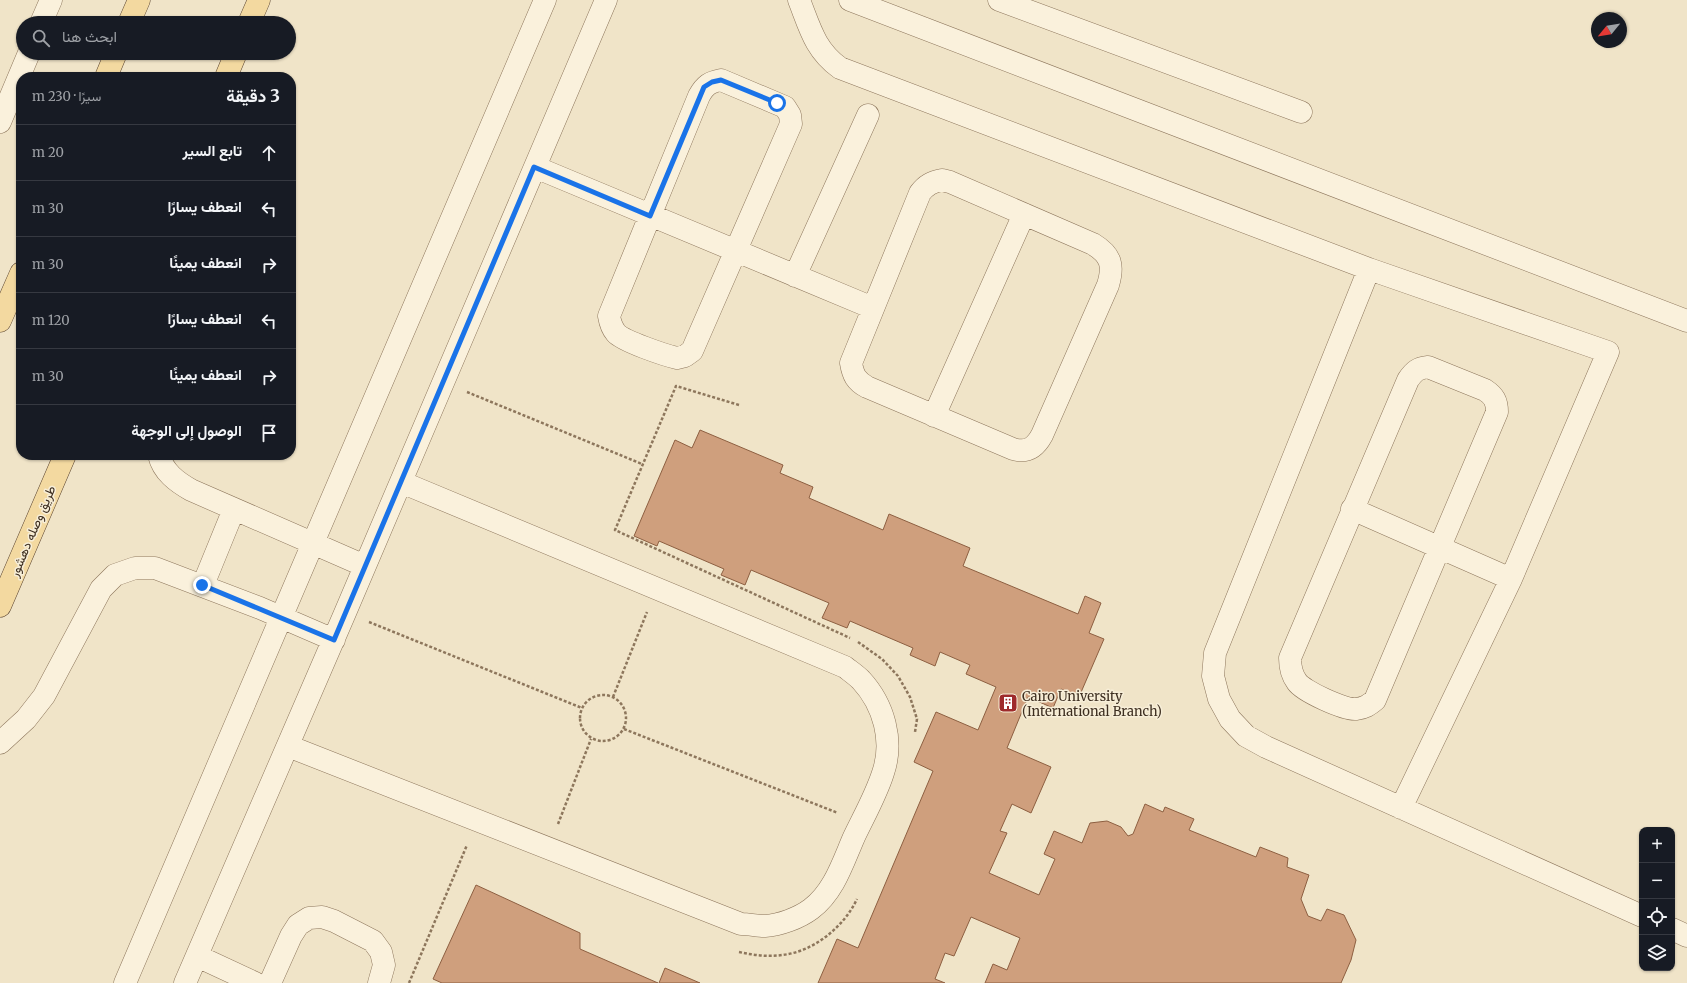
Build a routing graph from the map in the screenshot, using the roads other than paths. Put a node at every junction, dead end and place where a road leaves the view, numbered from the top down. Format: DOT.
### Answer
graph roads {
  1 [pos="51,0"];
  2 [pos="139,0"];
  3 [pos="259,0"];
  4 [pos="545,0"];
  5 [pos="606,0"];
  6 [pos="800,0"];
  7 [pos="850,0"];
  8 [pos="999,0"];
  9 [pos="44,16"];
  10 [pos="132,16"];
  11 [pos="252,16"];
  12 [pos="26,60"];
  13 [pos="113,60"];
  14 [pos="233,60"];
  15 [pos="21,72"];
  16 [pos="108,72"];
  17 [pos="228,72"];
  18 [pos="16,84"];
  19 [pos="1301,112"];
  20 [pos="868,115"];
  21 [pos="0,122"];
  22 [pos="534,167"];
  23 [pos="1024,214"];
  24 [pos="650,216"];
  25 [pos="736,251"];
  26 [pos="1369,269"];
  27 [pos="795,276"];
  28 [pos="16,284"];
  29 [pos="873,308"];
  30 [pos="0,321"];
  31 [pos="1687,321"];
  32 [pos="934,416"];
  33 [pos="63,460"];
  34 [pos="162,460"];
  35 [pos="401,482"];
  36 [pos="234,509"];
  37 [pos="1352,509"];
  38 [pos="313,544"];
  39 [pos="1440,548"];
  40 [pos="365,566"];
  41 [pos="1510,579"];
  42 [pos="202,585"];
  43 [pos="0,606"];
  44 [pos="282,618"];
  45 [pos="334,640"];
  46 [pos="0,742"];
  47 [pos="288,746"];
  48 [pos="1401,808"];
  49 [pos="1639,915"];
  50 [pos="1675,930"];
  51 [pos="1687,936"];
  52 [pos="197,956"];
  53 [pos="125,983"];
  54 [pos="186,983"];
  55 [pos="255,983"];
  56 [pos="270,983"];
  57 [pos="379,983"];
  1 -- 9 [label="lane"];
  2 -- 10 [label="main road"];
  3 -- 11 [label="main road"];
  4 -- 38 [label="lane"];
  5 -- 22 [label="lane"];
  6 -- 26 [label="lane"];
  7 -- 31 [label="lane"];
  8 -- 19 [label="lane"];
  12 -- 15 [label="lane"];
  13 -- 16 [label="main road"];
  14 -- 17 [label="main road"];
  18 -- 21 [label="lane"];
  20 -- 27 [label="lane"];
  22 -- 24 [label="lane"];
  22 -- 35 [label="lane"];
  23 -- 29 [label="lane"];
  23 -- 32 [label="lane"];
  23 -- 32 [label="lane"];
  24 -- 25 [label="lane"];
  24 -- 25 [label="lane"];
  24 -- 25 [label="lane"];
  25 -- 27 [label="lane"];
  26 -- 41 [label="lane"];
  26 -- 48 [label="lane"];
  27 -- 29 [label="lane"];
  28 -- 30 [label="main road"];
  29 -- 32 [label="lane"];
  33 -- 43 [label="main road, طريق وصله دهشور"];
  34 -- 36 [label="lane"];
  35 -- 40 [label="lane"];
  35 -- 47 [label="lane"];
  36 -- 38 [label="lane"];
  36 -- 42 [label="lane"];
  37 -- 39 [label="lane"];
  37 -- 39 [label="lane"];
  37 -- 39 [label="lane"];
  38 -- 40 [label="lane"];
  38 -- 44 [label="lane"];
  39 -- 41 [label="lane"];
  40 -- 45 [label="lane"];
  41 -- 48 [label="lane"];
  42 -- 44 [label="lane"];
  42 -- 46 [label="lane"];
  44 -- 45 [label="lane"];
  44 -- 53 [label="lane"];
  45 -- 47 [label="lane"];
  47 -- 52 [label="lane"];
  48 -- 49 [label="lane"];
  50 -- 51 [label="lane"];
  52 -- 54 [label="lane"];
  52 -- 55 [label="lane"];
  56 -- 57 [label="lane"];
}
